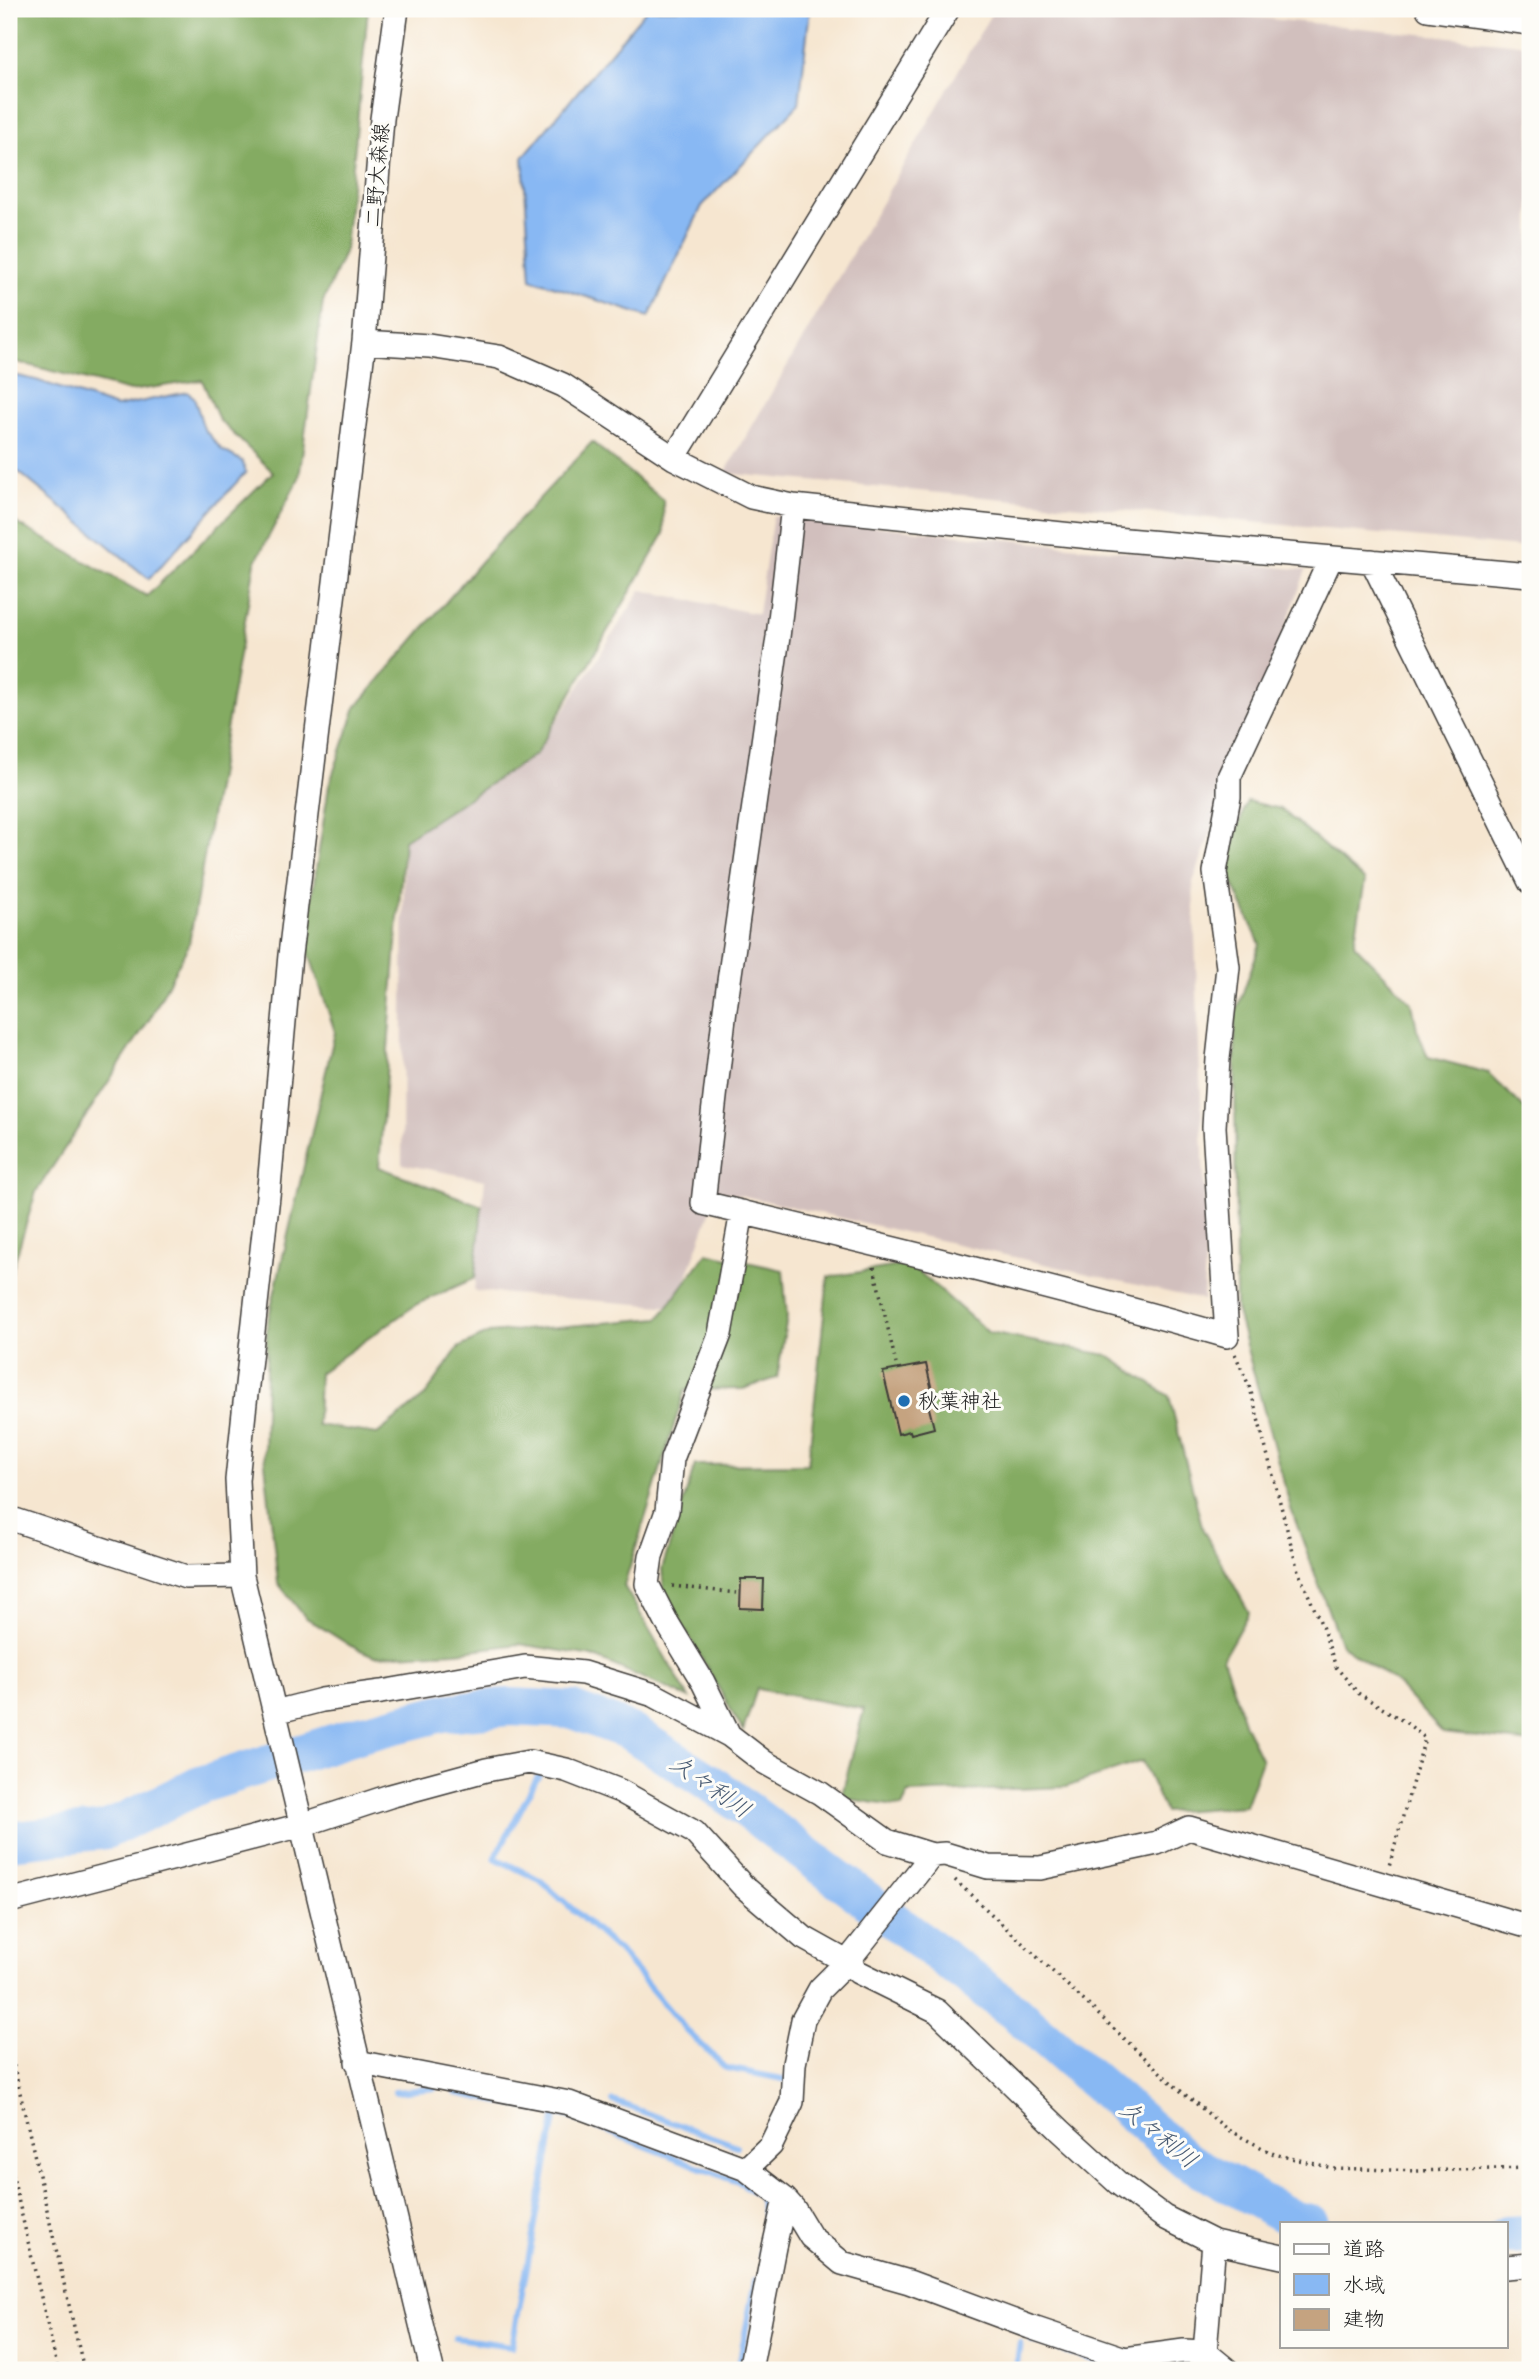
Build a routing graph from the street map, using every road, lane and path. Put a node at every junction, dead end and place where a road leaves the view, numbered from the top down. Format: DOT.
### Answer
graph roads {
  1 [pos="397,9"];
  2 [pos="948,9"];
  3 [pos="1427,9"];
  4 [pos="1530,23"];
  5 [pos="364,342"];
  6 [pos="674,458"];
  7 [pos="793,506"];
  8 [pos="1331,558"];
  9 [pos="1372,561"];
  10 [pos="1530,575"];
  11 [pos="1530,881"];
  12 [pos="742,1213"];
  13 [pos="868,1241"];
  14 [pos="1227,1336"];
  15 [pos="896,1364"];
  16 [pos="9,1518"];
  17 [pos="242,1576"];
  18 [pos="647,1584"];
  19 [pos="736,1593"];
  20 [pos="275,1712"];
  21 [pos="729,1735"];
  22 [pos="302,1825"];
  23 [pos="943,1856"];
  24 [pos="1382,1885"];
  25 [pos="9,1901"];
  26 [pos="1530,1927"];
  27 [pos="847,1962"];
  28 [pos="9,2045"];
  29 [pos="357,2062"];
  30 [pos="9,2160"];
  31 [pos="1530,2168"];
  32 [pos="746,2169"];
  33 [pos="785,2199"];
  34 [pos="1214,2242"];
  35 [pos="1280,2257"];
  36 [pos="1530,2265"];
  37 [pos="1508,2267"];
  38 [pos="1205,2352"];
  39 [pos="58,2370"];
  40 [pos="84,2370"];
  41 [pos="432,2370"];
  42 [pos="750,2370"];
  43 [pos="1227,2370"];
  1 -- 5 [label="street, 二野大森線"];
  2 -- 6 [label="street"];
  3 -- 4 [label="street"];
  5 -- 6 [label="street"];
  5 -- 17 [label="street, 二野大森線"];
  6 -- 7 [label="street"];
  7 -- 8 [label="street"];
  7 -- 12 [label="street"];
  8 -- 9 [label="street"];
  8 -- 14 [label="street"];
  9 -- 10 [label="street"];
  9 -- 11 [label="street"];
  12 -- 13 [label="street"];
  12 -- 18 [label="street"];
  13 -- 14 [label="street"];
  13 -- 15 [label="path"];
  14 -- 24 [label="path"];
  16 -- 17 [label="street"];
  17 -- 20 [label="street, 二野大森線"];
  18 -- 19 [label="path"];
  18 -- 21 [label="street"];
  20 -- 21 [label="street"];
  20 -- 22 [label="street, 二野大森線"];
  21 -- 23 [label="street"];
  22 -- 25 [label="street"];
  22 -- 27 [label="street"];
  22 -- 29 [label="street, 二野大森線"];
  23 -- 24 [label="street"];
  23 -- 27 [label="street"];
  23 -- 31 [label="path"];
  24 -- 26 [label="street"];
  27 -- 32 [label="street"];
  27 -- 34 [label="street"];
  28 -- 40 [label="path"];
  29 -- 32 [label="street"];
  29 -- 41 [label="street, 二野大森線"];
  30 -- 39 [label="path"];
  32 -- 33 [label="street"];
  33 -- 38 [label="street"];
  33 -- 42 [label="street"];
  34 -- 35 [label="street"];
  34 -- 38 [label="street"];
  36 -- 37 [label="street"];
  38 -- 43 [label="street"];
}
